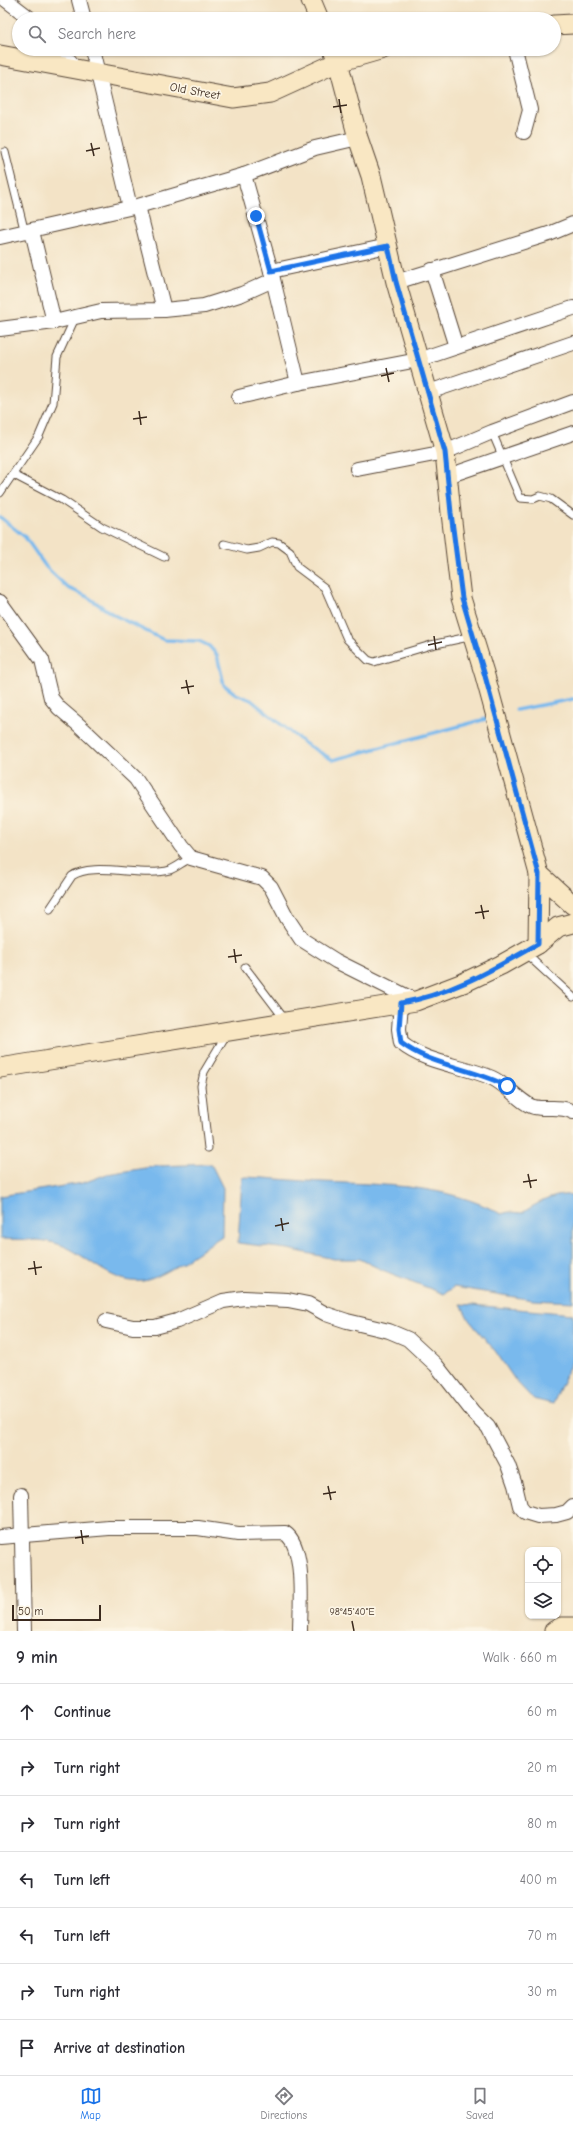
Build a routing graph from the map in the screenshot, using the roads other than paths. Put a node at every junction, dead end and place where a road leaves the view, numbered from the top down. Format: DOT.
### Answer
graph roads {
  1 [pos="6,0"];
  2 [pos="79,0"];
  3 [pos="311,0"];
  4 [pos="22,12"];
  5 [pos="82,12"];
  6 [pos="316,12"];
  7 [pos="573,24"];
  8 [pos="561,25"];
  9 [pos="0,55"];
  10 [pos="65,56"];
  11 [pos="94,56"];
  12 [pos="334,56"];
  13 [pos="336,56"];
  14 [pos="517,56"];
  15 [pos="76,68"];
  16 [pos="99,72"];
  17 [pos="524,132"];
  18 [pos="358,138"];
  19 [pos="5,152"];
  20 [pos="244,175"];
  21 [pos="134,206"];
  22 [pos="573,224"];
  23 [pos="29,232"];
  24 [pos="0,237"];
  25 [pos="388,246"];
  26 [pos="432,270"];
  27 [pos="272,276"];
  28 [pos="396,282"];
  29 [pos="573,308"];
  30 [pos="164,310"];
  31 [pos="75,316"];
  32 [pos="54,322"];
  33 [pos="0,329"];
  34 [pos="573,343"];
  35 [pos="456,347"];
  36 [pos="418,360"];
  37 [pos="298,383"];
  38 [pos="429,392"];
  39 [pos="239,397"];
  40 [pos="573,402"];
  41 [pos="492,432"];
  42 [pos="573,433"];
  43 [pos="445,452"];
  44 [pos="502,456"];
  45 [pos="357,469"];
  46 [pos="14,476"];
  47 [pos="448,476"];
  48 [pos="1,492"];
  49 [pos="573,515"];
  50 [pos="224,544"];
  51 [pos="164,557"];
  52 [pos="0,602"];
  53 [pos="473,636"];
  54 [pos="191,858"];
  55 [pos="539,874"];
  56 [pos="573,905"];
  57 [pos="50,909"];
  58 [pos="573,923"];
  59 [pos="531,948"];
  60 [pos="245,967"];
  61 [pos="573,998"];
  62 [pos="409,1002"];
  63 [pos="287,1022"];
  64 [pos="229,1031"];
  65 [pos="0,1068"];
  66 [pos="573,1112"];
  67 [pos="208,1148"];
  68 [pos="106,1321"];
  69 [pos="21,1495"];
  70 [pos="573,1506"];
  71 [pos="0,1537"];
  72 [pos="21,1537"];
  73 [pos="573,1627"];
  74 [pos="24,1631"];
  75 [pos="300,1631"];
  76 [pos="554,1631"];
  1 -- 4 [label="street"];
  2 -- 5 [label="street"];
  3 -- 6 [label="main road"];
  7 -- 8 [label="main road"];
  9 -- 15 [label="main road, Old Street"];
  10 -- 15 [label="street"];
  11 -- 16 [label="street"];
  12 -- 16 [label="main road, Old Street"];
  13 -- 18 [label="main road"];
  14 -- 17 [label="street"];
  15 -- 16 [label="main road, Old Street"];
  16 -- 21 [label="street"];
  18 -- 20 [label="street"];
  18 -- 25 [label="main road"];
  19 -- 23 [label="lane"];
  20 -- 21 [label="street"];
  20 -- 27 [label="street"];
  21 -- 23 [label="street"];
  21 -- 30 [label="street"];
  22 -- 26 [label="street"];
  23 -- 24 [label="street"];
  23 -- 32 [label="street"];
  25 -- 27 [label="street"];
  25 -- 28 [label="main road"];
  26 -- 28 [label="street"];
  26 -- 35 [label="street"];
  27 -- 30 [label="street"];
  27 -- 37 [label="street"];
  28 -- 36 [label="main road"];
  29 -- 35 [label="street"];
  30 -- 31 [label="street"];
  31 -- 32 [label="street"];
  31 -- 46 [label="lane"];
  32 -- 33 [label="street"];
  34 -- 38 [label="street"];
  35 -- 36 [label="street"];
  36 -- 37 [label="street"];
  36 -- 38 [label="main road"];
  37 -- 39 [label="street"];
  38 -- 43 [label="main road"];
  40 -- 41 [label="street"];
  41 -- 43 [label="street"];
  41 -- 44 [label="lane"];
  42 -- 44 [label="street"];
  43 -- 45 [label="street"];
  43 -- 47 [label="main road"];
  44 -- 47 [label="street"];
  44 -- 49 [label="lane"];
  46 -- 48 [label="lane"];
  46 -- 51 [label="lane"];
  47 -- 53 [label="main road"];
  50 -- 53 [label="lane"];
  52 -- 54 [label="street"];
  53 -- 55 [label="main road"];
  54 -- 57 [label="lane"];
  54 -- 62 [label="street"];
  55 -- 56 [label="main road"];
  55 -- 59 [label="main road"];
  58 -- 59 [label="main road"];
  59 -- 61 [label="lane"];
  59 -- 62 [label="main road"];
  60 -- 63 [label="lane"];
  62 -- 63 [label="main road"];
  62 -- 66 [label="street"];
  63 -- 64 [label="main road"];
  64 -- 65 [label="main road"];
  64 -- 67 [label="lane"];
  68 -- 70 [label="street"];
  69 -- 72 [label="street"];
  71 -- 72 [label="street"];
  72 -- 74 [label="street"];
  72 -- 75 [label="street"];
  73 -- 76 [label="main road"];
}
